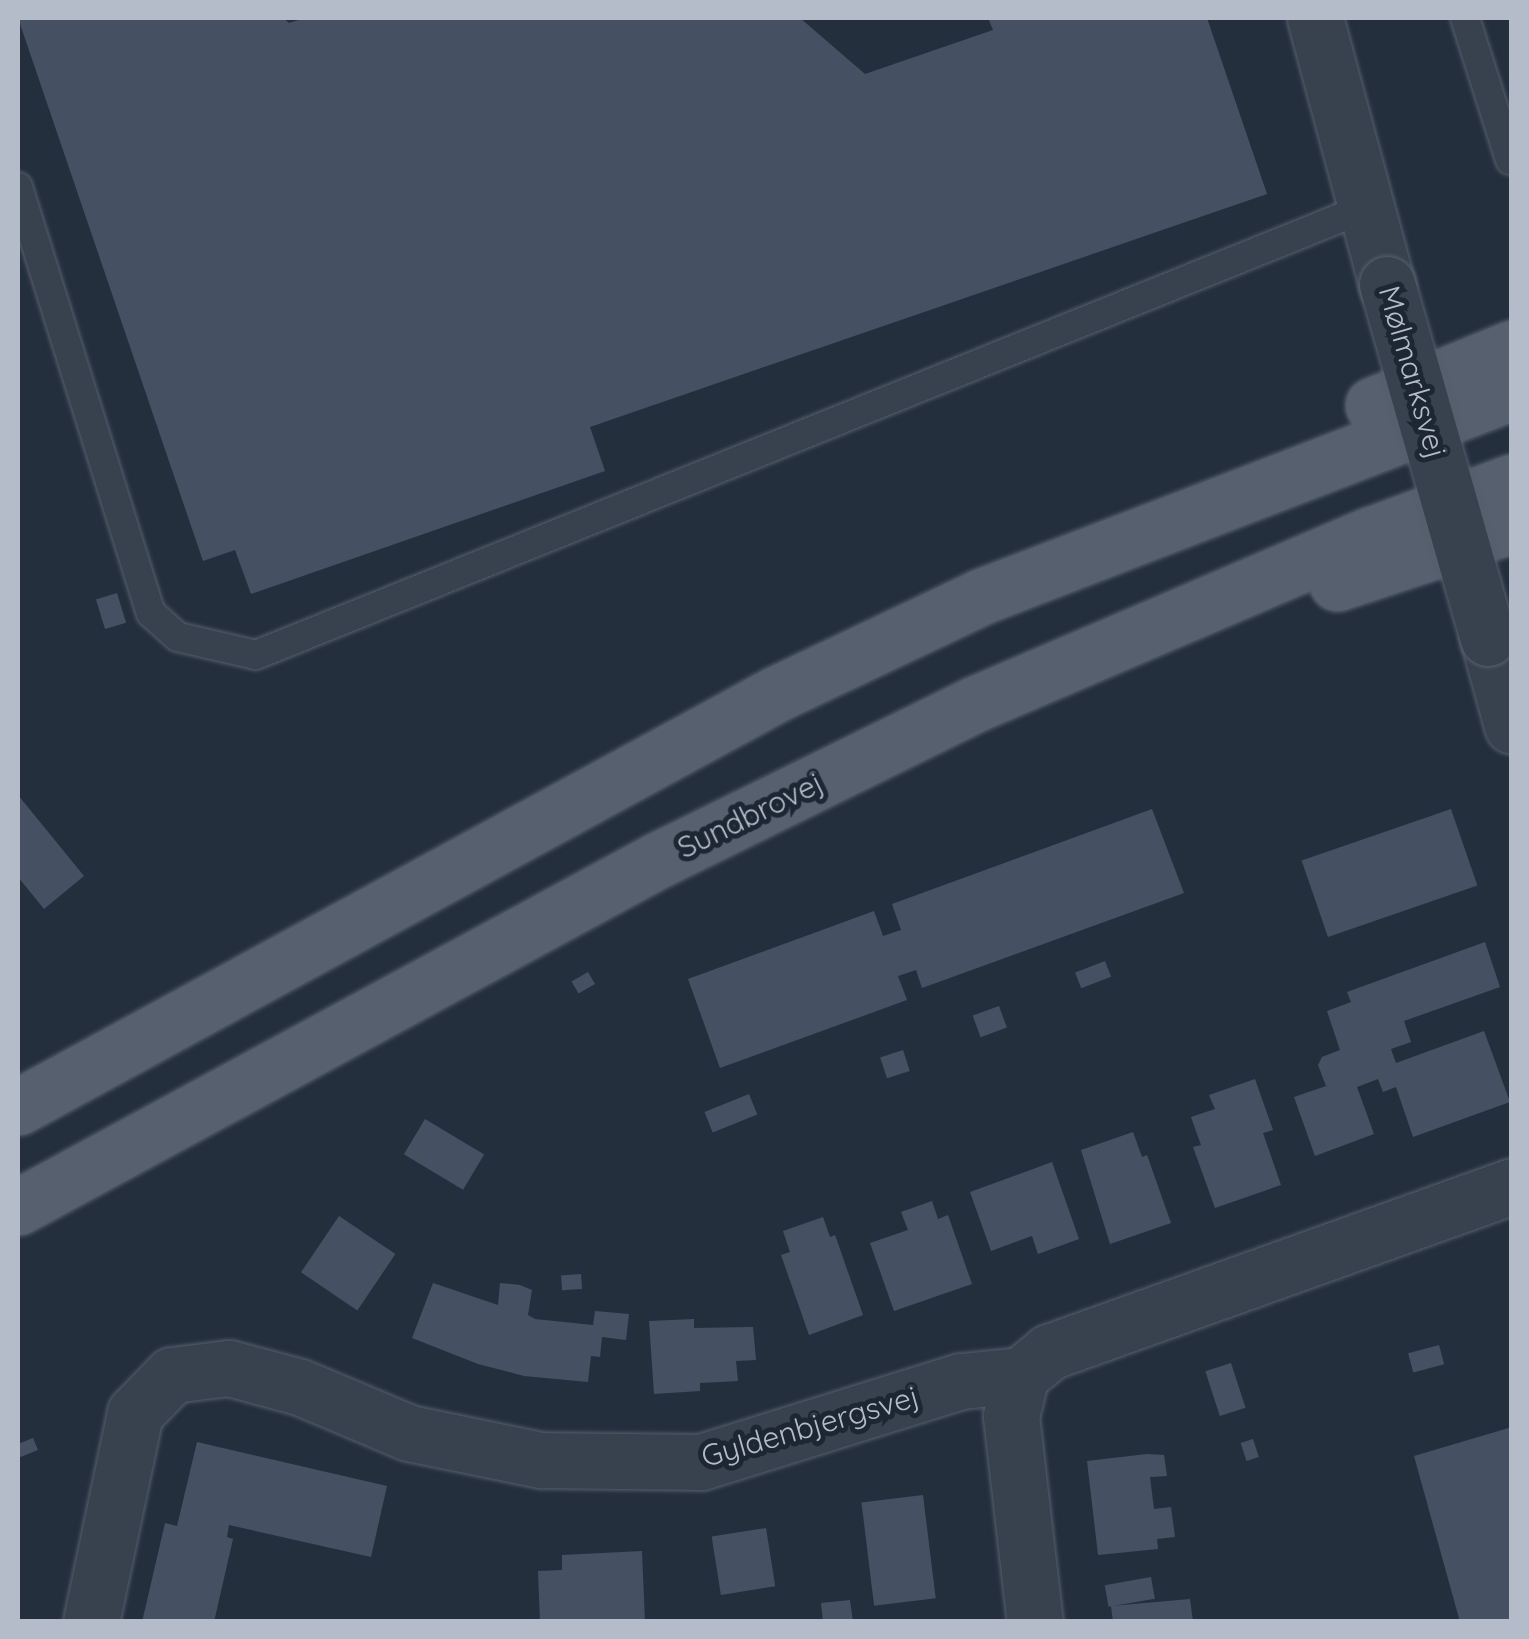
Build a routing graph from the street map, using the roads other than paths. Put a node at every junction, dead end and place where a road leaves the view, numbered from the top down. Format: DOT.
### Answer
graph roads {
  1 [pos="1316,18"];
  2 [pos="1465,18"];
  3 [pos="1510,160"];
  4 [pos="18,187"];
  5 [pos="1370,206"];
  6 [pos="1512,348"];
  7 [pos="1512,392"];
  8 [pos="1512,482"];
  9 [pos="1512,525"];
  10 [pos="980,597"];
  11 [pos="1159,625"];
  12 [pos="1512,726"];
  13 [pos="18,1107"];
  14 [pos="1512,1186"];
  15 [pos="18,1206"];
  16 [pos="1021,1374"];
  17 [pos="91,1622"];
  18 [pos="1034,1622"];
  1 -- 5 [label="street, Mølmarksvej"];
  2 -- 3 [label="lane"];
  4 -- 5 [label="lane"];
  5 -- 12 [label="street, Mølmarksvej, bridge"];
  6 -- 10 [label="main road"];
  7 -- 10 [label="main road"];
  8 -- 11 [label="main road, Sundbrovej"];
  9 -- 11 [label="main road"];
  10 -- 13 [label="main road"];
  11 -- 15 [label="main road, Sundbrovej"];
  14 -- 16 [label="street, Gyldenbjergsvej"];
  16 -- 17 [label="street, Gyldenbjergsvej"];
  16 -- 18 [label="street"];
}
